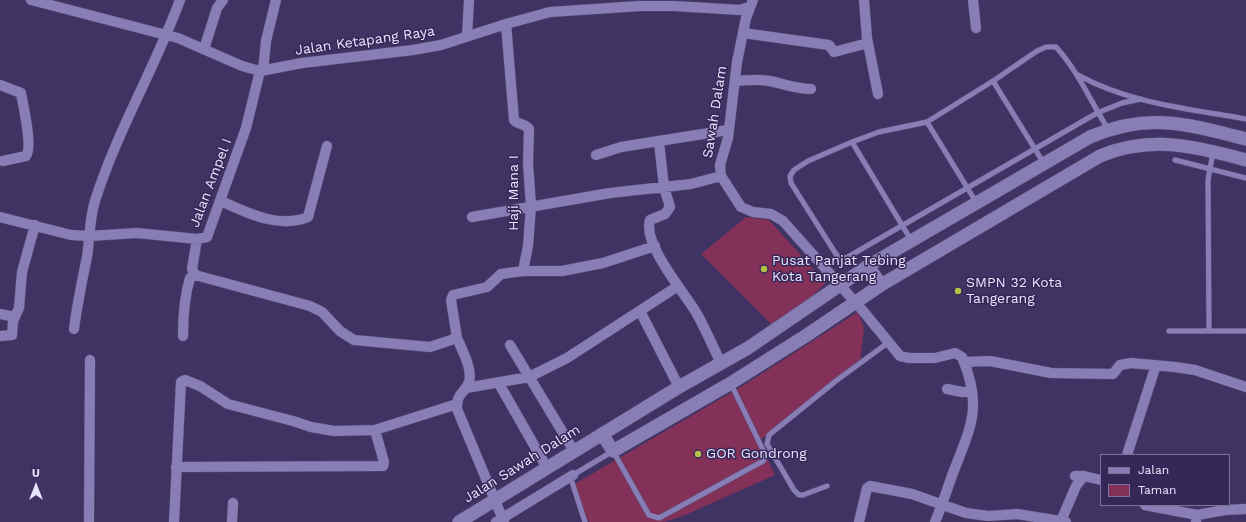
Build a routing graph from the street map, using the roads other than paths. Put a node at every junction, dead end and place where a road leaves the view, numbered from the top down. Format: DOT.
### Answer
graph roads {
  1 [pos="33,0"];
  2 [pos="180,0"];
  3 [pos="222,0"];
  4 [pos="276,0"];
  5 [pos="469,0"];
  6 [pos="864,0"];
  7 [pos="973,0"];
  8 [pos="751,4"];
  9 [pos="506,24"];
  10 [pos="976,28"];
  11 [pos="743,33"];
  12 [pos="167,35"];
  13 [pos="467,36"];
  14 [pos="868,44"];
  15 [pos="204,49"];
  16 [pos="262,71"];
  17 [pos="1077,74"];
  18 [pos="735,81"];
  19 [pos="993,81"];
  20 [pos="0,85"];
  21 [pos="811,89"];
  22 [pos="878,94"];
  23 [pos="1141,99"];
  24 [pos="1097,113"];
  25 [pos="1246,119"];
  26 [pos="927,122"];
  27 [pos="728,130"];
  28 [pos="1113,139"];
  29 [pos="1246,139"];
  30 [pos="659,142"];
  31 [pos="852,142"];
  32 [pos="327,146"];
  33 [pos="1035,149"];
  34 [pos="1214,151"];
  35 [pos="596,155"];
  36 [pos="1175,160"];
  37 [pos="1246,160"];
  38 [pos="3,161"];
  39 [pos="1043,162"];
  40 [pos="1209,169"];
  41 [pos="721,176"];
  42 [pos="1246,178"];
  43 [pos="664,187"];
  44 [pos="968,188"];
  45 [pos="221,200"];
  46 [pos="976,202"];
  47 [pos="531,206"];
  48 [pos="0,217"];
  49 [pos="472,218"];
  50 [pos="35,225"];
  51 [pos="902,226"];
  52 [pos="89,236"];
  53 [pos="197,239"];
  54 [pos="911,240"];
  55 [pos="655,246"];
  56 [pos="869,267"];
  57 [pos="523,271"];
  58 [pos="195,275"];
  59 [pos="880,283"];
  60 [pos="678,286"];
  61 [pos="840,286"];
  62 [pos="853,300"];
  63 [pos="640,312"];
  64 [pos="0,314"];
  65 [pos="794,316"];
  66 [pos="15,317"];
  67 [pos="74,329"];
  68 [pos="1169,331"];
  69 [pos="1209,331"];
  70 [pos="1246,331"];
  71 [pos="807,335"];
  72 [pos="0,336"];
  73 [pos="183,336"];
  74 [pos="458,338"];
  75 [pos="889,342"];
  76 [pos="510,346"];
  77 [pos="90,360"];
  78 [pos="964,362"];
  79 [pos="721,363"];
  80 [pos="1156,365"];
  81 [pos="529,377"];
  82 [pos="498,382"];
  83 [pos="731,383"];
  84 [pos="679,387"];
  85 [pos="1246,387"];
  86 [pos="466,388"];
  87 [pos="947,389"];
  88 [pos="972,392"];
  89 [pos="457,404"];
  90 [pos="375,430"];
  91 [pos="609,445"];
  92 [pos="574,451"];
  93 [pos="1127,454"];
  94 [pos="176,467"];
  95 [pos="547,468"];
  96 [pos="574,475"];
  97 [pos="1100,480"];
  98 [pos="827,486"];
  99 [pos="233,503"];
  100 [pos="942,505"];
  101 [pos="1150,506"];
  102 [pos="1246,508"];
  103 [pos="498,513"];
  104 [pos="1196,518"];
  105 [pos="89,522"];
  106 [pos="174,522"];
  107 [pos="232,522"];
  108 [pos="459,522"];
  109 [pos="585,522"];
  110 [pos="859,522"];
  111 [pos="935,522"];
  112 [pos="1064,522"];
  1 -- 12 [label="street, Jalan Ketapang Raya"];
  2 -- 12 [label="street"];
  3 -- 15 [label="street"];
  4 -- 16 [label="street, Jalan Ampel I"];
  5 -- 13 [label="street"];
  6 -- 14 [label="street"];
  7 -- 10 [label="street"];
  8 -- 9 [label="street, Jalan Ketapang Raya"];
  8 -- 11 [label="street, Sawah Dalam"];
  9 -- 13 [label="street, Jalan Ketapang Raya"];
  9 -- 47 [label="street, Haji Mana I"];
  11 -- 14 [label="street"];
  11 -- 18 [label="street, Sawah Dalam"];
  12 -- 15 [label="street, Jalan Ketapang Raya"];
  12 -- 52 [label="street"];
  13 -- 16 [label="street, Jalan Ketapang Raya"];
  14 -- 22 [label="street"];
  15 -- 16 [label="street, Jalan Ketapang Raya"];
  16 -- 45 [label="street, Jalan Ampel I"];
  17 -- 19 [label="lane"];
  17 -- 23 [label="lane"];
  17 -- 24 [label="lane"];
  18 -- 21 [label="street"];
  18 -- 27 [label="street, Sawah Dalam"];
  19 -- 26 [label="lane"];
  19 -- 33 [label="lane"];
  20 -- 38 [label="street"];
  23 -- 24 [label="lane"];
  23 -- 25 [label="lane"];
  24 -- 28 [label="lane"];
  24 -- 33 [label="lane"];
  26 -- 31 [label="lane"];
  26 -- 44 [label="lane"];
  27 -- 30 [label="street"];
  27 -- 41 [label="street, Sawah Dalam"];
  28 -- 29 [label="street"];
  28 -- 34 [label="street"];
  28 -- 39 [label="street"];
  28 -- 59 [label="street"];
  30 -- 35 [label="street"];
  30 -- 43 [label="street"];
  31 -- 51 [label="lane"];
  31 -- 51 [label="lane"];
  32 -- 45 [label="street"];
  33 -- 39 [label="lane"];
  33 -- 44 [label="lane"];
  34 -- 37 [label="street"];
  34 -- 40 [label="lane"];
  36 -- 40 [label="lane"];
  39 -- 46 [label="street"];
  40 -- 42 [label="lane"];
  40 -- 69 [label="lane"];
  41 -- 43 [label="street"];
  41 -- 61 [label="street, Sawah Dalam"];
  43 -- 47 [label="street"];
  43 -- 55 [label="street"];
  44 -- 46 [label="lane"];
  44 -- 51 [label="lane"];
  45 -- 53 [label="street, Jalan Ampel I"];
  46 -- 54 [label="street"];
  47 -- 49 [label="street"];
  47 -- 57 [label="street, Haji Mana I"];
  48 -- 50 [label="street, Jalan Ampel I"];
  50 -- 52 [label="street, Jalan Ampel I"];
  50 -- 66 [label="street"];
  51 -- 54 [label="lane"];
  52 -- 53 [label="street, Jalan Ampel I"];
  52 -- 67 [label="street"];
  53 -- 58 [label="street"];
  54 -- 56 [label="street"];
  55 -- 57 [label="street"];
  55 -- 60 [label="street"];
  56 -- 59 [label="street"];
  56 -- 61 [label="street"];
  57 -- 74 [label="street"];
  58 -- 73 [label="street"];
  58 -- 74 [label="street"];
  59 -- 62 [label="street"];
  60 -- 63 [label="street"];
  60 -- 79 [label="street"];
  61 -- 62 [label="street, Sawah Dalam"];
  61 -- 65 [label="street"];
  62 -- 71 [label="street"];
  62 -- 75 [label="street, Sawah Dalam"];
  63 -- 81 [label="street"];
  63 -- 84 [label="street"];
  64 -- 66 [label="street"];
  65 -- 71 [label="street"];
  65 -- 79 [label="street"];
  66 -- 72 [label="street"];
  68 -- 69 [label="lane"];
  69 -- 70 [label="lane"];
  71 -- 83 [label="street"];
  74 -- 86 [label="street"];
  75 -- 78 [label="street, Sawah Dalam"];
  75 -- 98 [label="lane"];
  76 -- 81 [label="street"];
  77 -- 105 [label="street"];
  78 -- 80 [label="street"];
  78 -- 88 [label="street"];
  79 -- 84 [label="street"];
  80 -- 85 [label="street"];
  80 -- 93 [label="street"];
  81 -- 82 [label="street"];
  81 -- 92 [label="street"];
  82 -- 86 [label="street"];
  82 -- 95 [label="street"];
  83 -- 91 [label="street"];
  83 -- 91 [label="lane"];
  84 -- 91 [label="street"];
  86 -- 89 [label="street"];
  87 -- 88 [label="street"];
  88 -- 100 [label="street"];
  89 -- 90 [label="street"];
  89 -- 103 [label="street"];
  90 -- 94 [label="street"];
  90 -- 94 [label="street"];
  91 -- 92 [label="street, Jalan Sawah Dalam"];
  91 -- 96 [label="lane"];
  92 -- 95 [label="street, Jalan Sawah Dalam"];
  94 -- 106 [label="street"];
  95 -- 103 [label="street, Jalan Sawah Dalam"];
  96 -- 103 [label="street"];
  96 -- 109 [label="lane"];
  97 -- 112 [label="street"];
  99 -- 107 [label="street"];
  100 -- 110 [label="street"];
  100 -- 111 [label="street"];
  100 -- 112 [label="street"];
  101 -- 104 [label="street"];
  102 -- 104 [label="street"];
  103 -- 108 [label="street, Jalan Sawah Dalam"];
}
